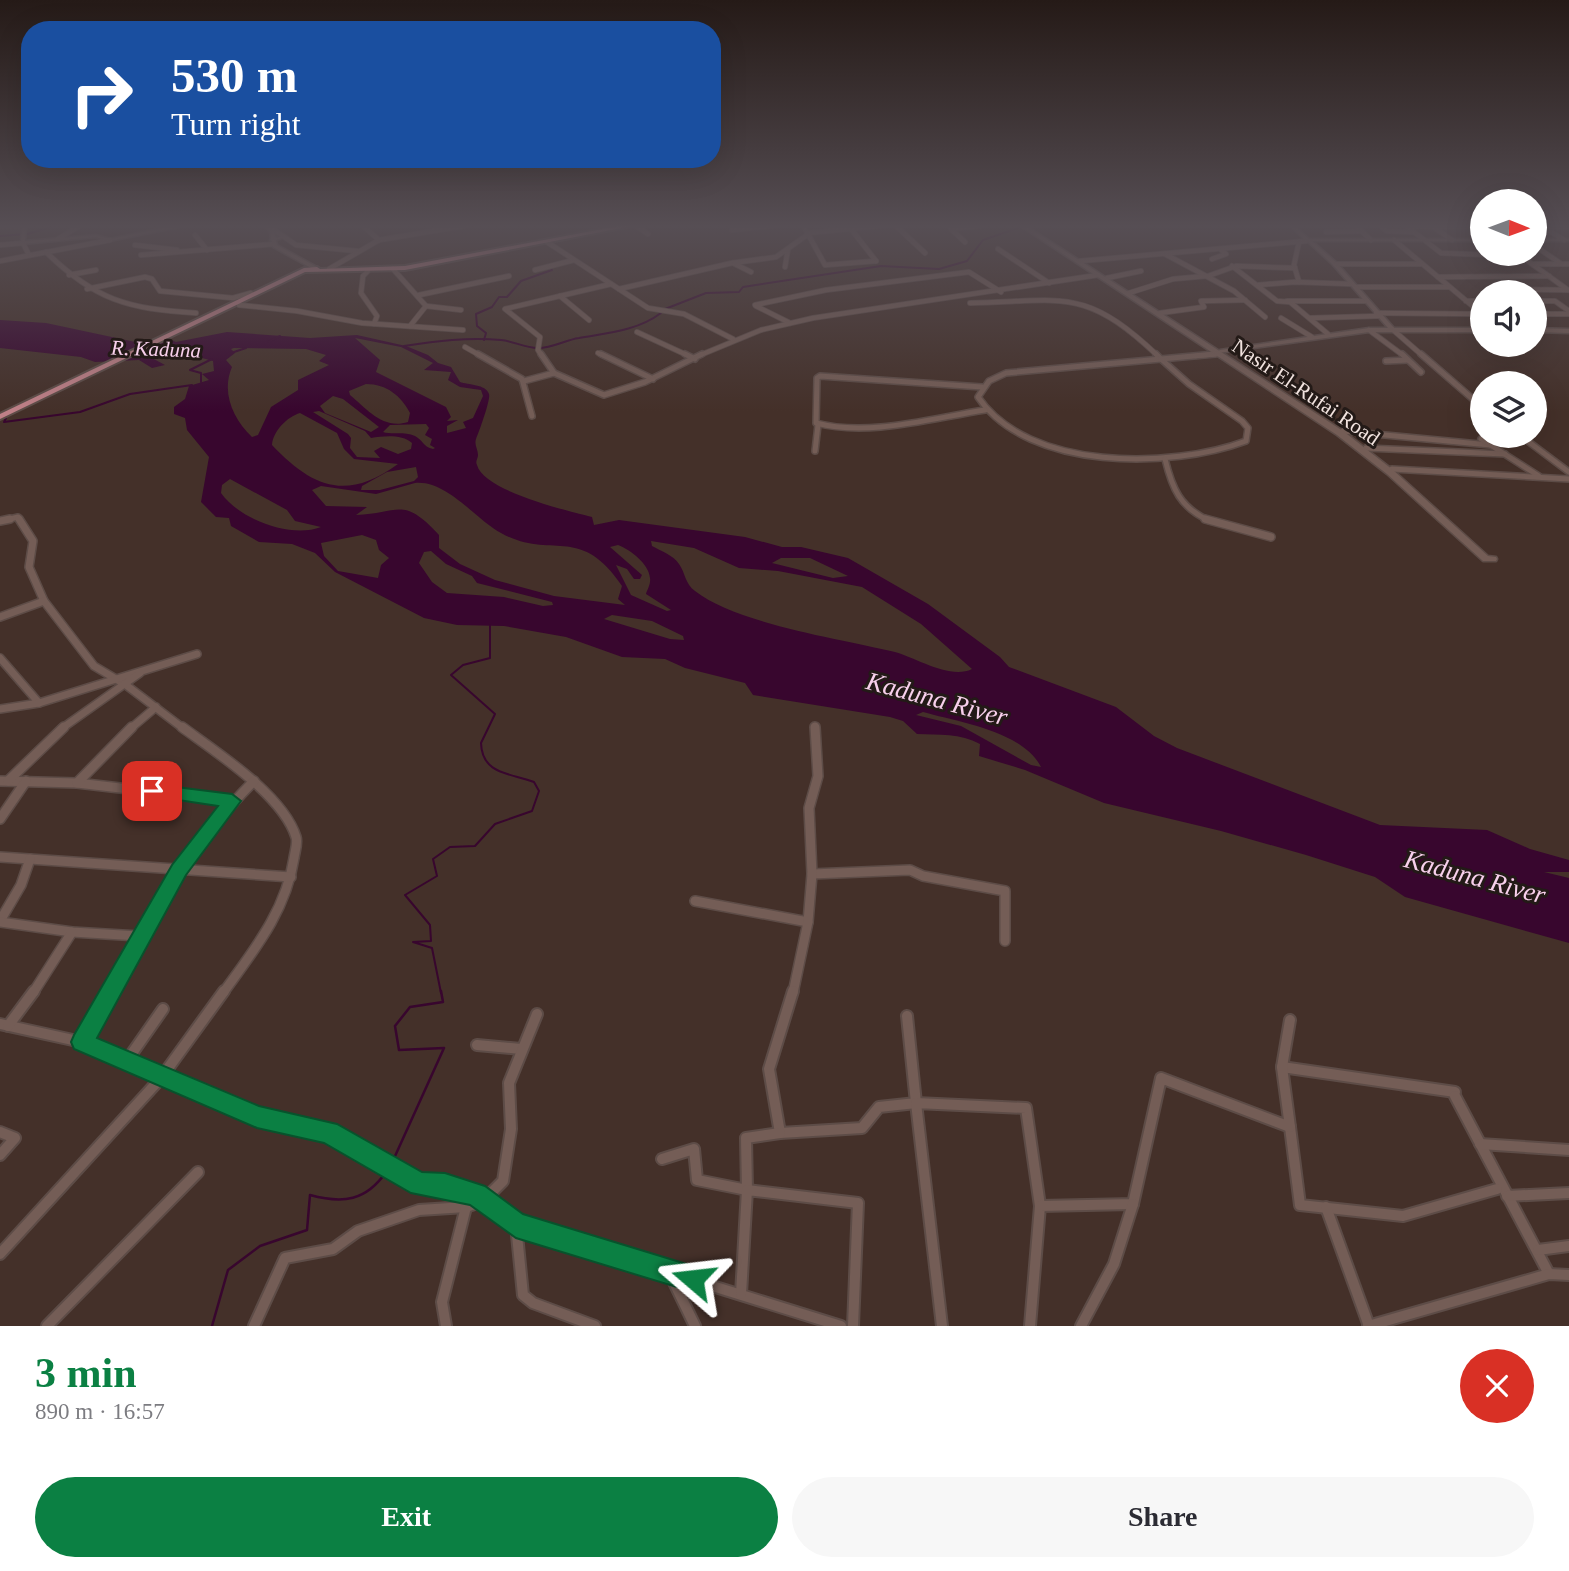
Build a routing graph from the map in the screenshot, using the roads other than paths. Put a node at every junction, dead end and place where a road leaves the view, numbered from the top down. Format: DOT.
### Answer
graph roads {
  1 [pos="84,287"];
  2 [pos="97,287"];
  3 [pos="157,287"];
  4 [pos="264,287"];
  5 [pos="269,287"];
  6 [pos="278,287"];
  7 [pos="362,287"];
  8 [pos="411,287"];
  9 [pos="457,287"];
  10 [pos="599,287"];
  11 [pos="616,287"];
  12 [pos="628,287"];
  13 [pos="851,287"];
  14 [pos="993,287"];
  15 [pos="1028,287"];
  16 [pos="1117,287"];
  17 [pos="1119,287"];
  18 [pos="1150,287"];
  19 [pos="1225,287"];
  20 [pos="1260,287"];
  21 [pos="1355,287"];
  22 [pos="1438,287"];
  23 [pos="1450,287"];
  24 [pos="87,289"];
  25 [pos="619,289"];
  26 [pos="1568,289"];
  27 [pos="1547,290"];
  28 [pos="1001,292"];
  29 [pos="1129,294"];
  30 [pos="419,295"];
  31 [pos="560,296"];
  32 [pos="1245,300"];
  33 [pos="1466,300"];
  34 [pos="1470,300"];
  35 [pos="1286,301"];
  36 [pos="1367,301"];
  37 [pos="1547,301"];
  38 [pos="1555,301"];
  39 [pos="1569,301"];
  40 [pos="970,303"];
  41 [pos="1470,304"];
  42 [pos="239,305"];
  43 [pos="426,306"];
  44 [pos="1285,308"];
  45 [pos="1297,308"];
  46 [pos="461,310"];
  47 [pos="1569,312"];
  48 [pos="196,313"];
  49 [pos="1160,313"];
  50 [pos="1547,313"];
  51 [pos="1378,314"];
  52 [pos="1470,314"];
  53 [pos="1265,317"];
  54 [pos="1281,318"];
  55 [pos="1310,318"];
  56 [pos="208,319"];
  57 [pos="589,320"];
  58 [pos="790,323"];
  59 [pos="374,324"];
  60 [pos="1177,325"];
  61 [pos="410,327"];
  62 [pos="1392,329"];
  63 [pos="463,330"];
  64 [pos="1369,330"];
  65 [pos="1470,330"];
  66 [pos="1547,330"];
  67 [pos="1569,331"];
  68 [pos="637,332"];
  69 [pos="1328,334"];
  70 [pos="1312,337"];
  71 [pos="733,339"];
  72 [pos="465,347"];
  73 [pos="598,353"];
  74 [pos="1220,353"];
  75 [pos="695,359"];
  76 [pos="1408,360"];
  77 [pos="1161,361"];
  78 [pos="1386,361"];
  79 [pos="1421,372"];
  80 [pos="554,373"];
  81 [pos="653,379"];
  82 [pos="524,381"];
  83 [pos="982,387"];
  84 [pos="1470,397"];
  85 [pos="1293,400"];
  86 [pos="985,410"];
  87 [pos="532,416"];
  88 [pos="0,419"];
  89 [pos="818,425"];
  90 [pos="1343,431"];
  91 [pos="1470,443"];
  92 [pos="1366,448"];
  93 [pos="1495,448"];
  94 [pos="1537,448"];
  95 [pos="815,450"];
  96 [pos="1505,454"];
  97 [pos="1165,459"];
  98 [pos="1392,469"];
  99 [pos="1569,472"];
  100 [pos="1540,477"];
  101 [pos="1569,479"];
  102 [pos="1435,510"];
  103 [pos="0,521"];
  104 [pos="1271,537"];
  105 [pos="1486,559"];
  106 [pos="44,601"];
  107 [pos="0,617"];
  108 [pos="197,654"];
  109 [pos="0,658"];
  110 [pos="121,682"];
  111 [pos="39,703"];
  112 [pos="156,706"];
  113 [pos="0,709"];
  114 [pos="815,727"];
  115 [pos="26,780"];
  116 [pos="4,781"];
  117 [pos="254,781"];
  118 [pos="77,783"];
  119 [pos="232,801"];
  120 [pos="0,819"];
  121 [pos="0,857"];
  122 [pos="30,859"];
  123 [pos="179,870"];
  124 [pos="812,874"];
  125 [pos="291,877"];
  126 [pos="695,901"];
  127 [pos="0,922"];
  128 [pos="808,922"];
  129 [pos="72,932"];
  130 [pos="139,936"];
  131 [pos="1004,941"];
  132 [pos="163,1009"];
  133 [pos="537,1014"];
  134 [pos="907,1016"];
  135 [pos="1290,1020"];
  136 [pos="4,1025"];
  137 [pos="82,1042"];
  138 [pos="477,1045"];
  139 [pos="521,1049"];
  140 [pos="126,1062"];
  141 [pos="1282,1067"];
  142 [pos="161,1078"];
  143 [pos="916,1103"];
  144 [pos="1290,1126"];
  145 [pos="0,1132"];
  146 [pos="780,1133"];
  147 [pos="1480,1144"];
  148 [pos="1569,1150"];
  149 [pos="0,1156"];
  150 [pos="662,1159"];
  151 [pos="198,1172"];
  152 [pos="747,1190"];
  153 [pos="1502,1193"];
  154 [pos="1569,1193"];
  155 [pos="483,1201"];
  156 [pos="1133,1203"];
  157 [pos="1040,1206"];
  158 [pos="467,1207"];
  159 [pos="1326,1208"];
  160 [pos="516,1225"];
  161 [pos="1569,1246"];
  162 [pos="1538,1250"];
  163 [pos="0,1254"];
  164 [pos="669,1272"];
  165 [pos="1549,1274"];
  166 [pos="1569,1275"];
  167 [pos="741,1294"];
  168 [pos="47,1326"];
  169 [pos="254,1326"];
  170 [pos="445,1326"];
  171 [pos="596,1326"];
  172 [pos="695,1326"];
  173 [pos="841,1326"];
  174 [pos="853,1326"];
  175 [pos="942,1326"];
  176 [pos="1030,1326"];
  177 [pos="1081,1326"];
  178 [pos="1368,1326"];
  1 -- 24 [label="street"];
  2 -- 24 [label="street"];
  3 -- 4 [label="street"];
  5 -- 56 [label="main road"];
  6 -- 42 [label="main road"];
  7 -- 59 [label="street"];
  8 -- 30 [label="street"];
  9 -- 30 [label="street"];
  10 -- 31 [label="street"];
  11 -- 25 [label="street"];
  12 -- 25 [label="street"];
  13 -- 58 [label="street"];
  14 -- 28 [label="street"];
  15 -- 28 [label="street"];
  16 -- 29 [label="main road, Nasir El-Rufai Road"];
  17 -- 29 [label="main road, Nasir El-Rufai Road"];
  18 -- 29 [label="street"];
  19 -- 32 [label="street"];
  20 -- 35 [label="street"];
  21 -- 36 [label="street"];
  22 -- 23 [label="street"];
  23 -- 33 [label="street"];
  24 -- 48 [label="street"];
  25 -- 71 [label="street"];
  26 -- 27 [label="street"];
  28 -- 58 [label="street"];
  29 -- 49 [label="main road, Nasir El-Rufai Road"];
  29 -- 60 [label="main road, Nasir El-Rufai Road"];
  30 -- 43 [label="street"];
  31 -- 57 [label="street"];
  31 -- 80 [label="street"];
  32 -- 49 [label="street"];
  32 -- 53 [label="street"];
  33 -- 34 [label="street"];
  33 -- 41 [label="street"];
  35 -- 36 [label="street"];
  35 -- 45 [label="street"];
  36 -- 51 [label="street"];
  37 -- 38 [label="street"];
  38 -- 39 [label="street"];
  38 -- 47 [label="street"];
  40 -- 77 [label="street"];
  42 -- 56 [label="main road"];
  42 -- 59 [label="street"];
  43 -- 46 [label="street"];
  43 -- 61 [label="street"];
  44 -- 45 [label="street"];
  45 -- 55 [label="street"];
  47 -- 50 [label="street"];
  49 -- 60 [label="main road, Nasir El-Rufai Road"];
  51 -- 52 [label="street"];
  51 -- 55 [label="street"];
  51 -- 62 [label="street"];
  54 -- 70 [label="street"];
  55 -- 69 [label="street"];
  56 -- 88 [label="main road"];
  58 -- 71 [label="street"];
  59 -- 61 [label="street"];
  60 -- 74 [label="main road, Nasir El-Rufai Road"];
  61 -- 63 [label="street"];
  62 -- 64 [label="street"];
  62 -- 65 [label="street"];
  62 -- 84 [label="street"];
  64 -- 69 [label="street"];
  64 -- 76 [label="street"];
  66 -- 67 [label="street"];
  68 -- 75 [label="street"];
  69 -- 70 [label="street"];
  70 -- 74 [label="street"];
  71 -- 75 [label="street"];
  72 -- 82 [label="street"];
  73 -- 81 [label="street"];
  74 -- 77 [label="street"];
  74 -- 85 [label="main road, Nasir El-Rufai Road"];
  75 -- 81 [label="street"];
  76 -- 78 [label="street"];
  76 -- 79 [label="street"];
  77 -- 83 [label="street"];
  77 -- 97 [label="street"];
  80 -- 81 [label="street"];
  80 -- 82 [label="street"];
  82 -- 87 [label="street"];
  83 -- 86 [label="street"];
  83 -- 89 [label="street"];
  85 -- 90 [label="main road, Nasir El-Rufai Road"];
  85 -- 102 [label="main road, Nasir El-Rufai Road"];
  86 -- 89 [label="street"];
  86 -- 97 [label="street"];
  89 -- 95 [label="street"];
  90 -- 91 [label="street"];
  90 -- 92 [label="main road, Nasir El-Rufai Road"];
  92 -- 96 [label="street"];
  92 -- 98 [label="main road, Nasir El-Rufai Road"];
  93 -- 96 [label="street"];
  94 -- 99 [label="street"];
  96 -- 100 [label="street"];
  97 -- 104 [label="street"];
  98 -- 100 [label="street"];
  98 -- 102 [label="main road, Nasir El-Rufai Road"];
  100 -- 101 [label="street"];
  102 -- 105 [label="main road"];
  103 -- 106 [label="street"];
  106 -- 107 [label="street"];
  106 -- 110 [label="street"];
  108 -- 110 [label="street"];
  109 -- 111 [label="street"];
  110 -- 111 [label="street"];
  110 -- 112 [label="street"];
  110 -- 116 [label="street"];
  111 -- 113 [label="street"];
  112 -- 117 [label="street"];
  112 -- 118 [label="street"];
  114 -- 124 [label="street"];
  115 -- 116 [label="street"];
  115 -- 118 [label="street"];
  115 -- 120 [label="street"];
  117 -- 119 [label="street"];
  117 -- 125 [label="street"];
  118 -- 119 [label="street"];
  119 -- 123 [label="street"];
  121 -- 122 [label="street"];
  122 -- 123 [label="street"];
  122 -- 127 [label="street"];
  123 -- 125 [label="street"];
  123 -- 130 [label="street"];
  124 -- 128 [label="street"];
  124 -- 131 [label="street"];
  125 -- 142 [label="street"];
  126 -- 128 [label="street"];
  127 -- 129 [label="street"];
  128 -- 146 [label="street"];
  129 -- 130 [label="street"];
  129 -- 136 [label="street"];
  130 -- 137 [label="street"];
  132 -- 140 [label="street"];
  133 -- 139 [label="street"];
  134 -- 143 [label="street"];
  135 -- 141 [label="street"];
  136 -- 137 [label="street"];
  137 -- 140 [label="street"];
  138 -- 139 [label="street"];
  139 -- 155 [label="street"];
  140 -- 142 [label="street"];
  141 -- 144 [label="street"];
  141 -- 147 [label="street"];
  142 -- 155 [label="street"];
  142 -- 163 [label="street"];
  143 -- 146 [label="street"];
  143 -- 157 [label="street"];
  143 -- 175 [label="street"];
  144 -- 156 [label="street"];
  144 -- 159 [label="street"];
  145 -- 149 [label="street"];
  146 -- 152 [label="street"];
  147 -- 148 [label="street"];
  147 -- 153 [label="street"];
  150 -- 152 [label="street"];
  151 -- 168 [label="street"];
  152 -- 167 [label="street"];
  152 -- 174 [label="street"];
  153 -- 154 [label="street"];
  153 -- 159 [label="street"];
  153 -- 162 [label="street"];
  155 -- 158 [label="street"];
  155 -- 160 [label="street"];
  156 -- 157 [label="street"];
  156 -- 177 [label="street"];
  157 -- 176 [label="street"];
  158 -- 169 [label="street"];
  158 -- 170 [label="street"];
  159 -- 178 [label="street"];
  160 -- 164 [label="street"];
  160 -- 171 [label="street"];
  161 -- 162 [label="street"];
  162 -- 165 [label="street"];
  164 -- 167 [label="street"];
  164 -- 172 [label="street"];
  165 -- 166 [label="street"];
  165 -- 178 [label="street"];
  167 -- 173 [label="street"];
}
